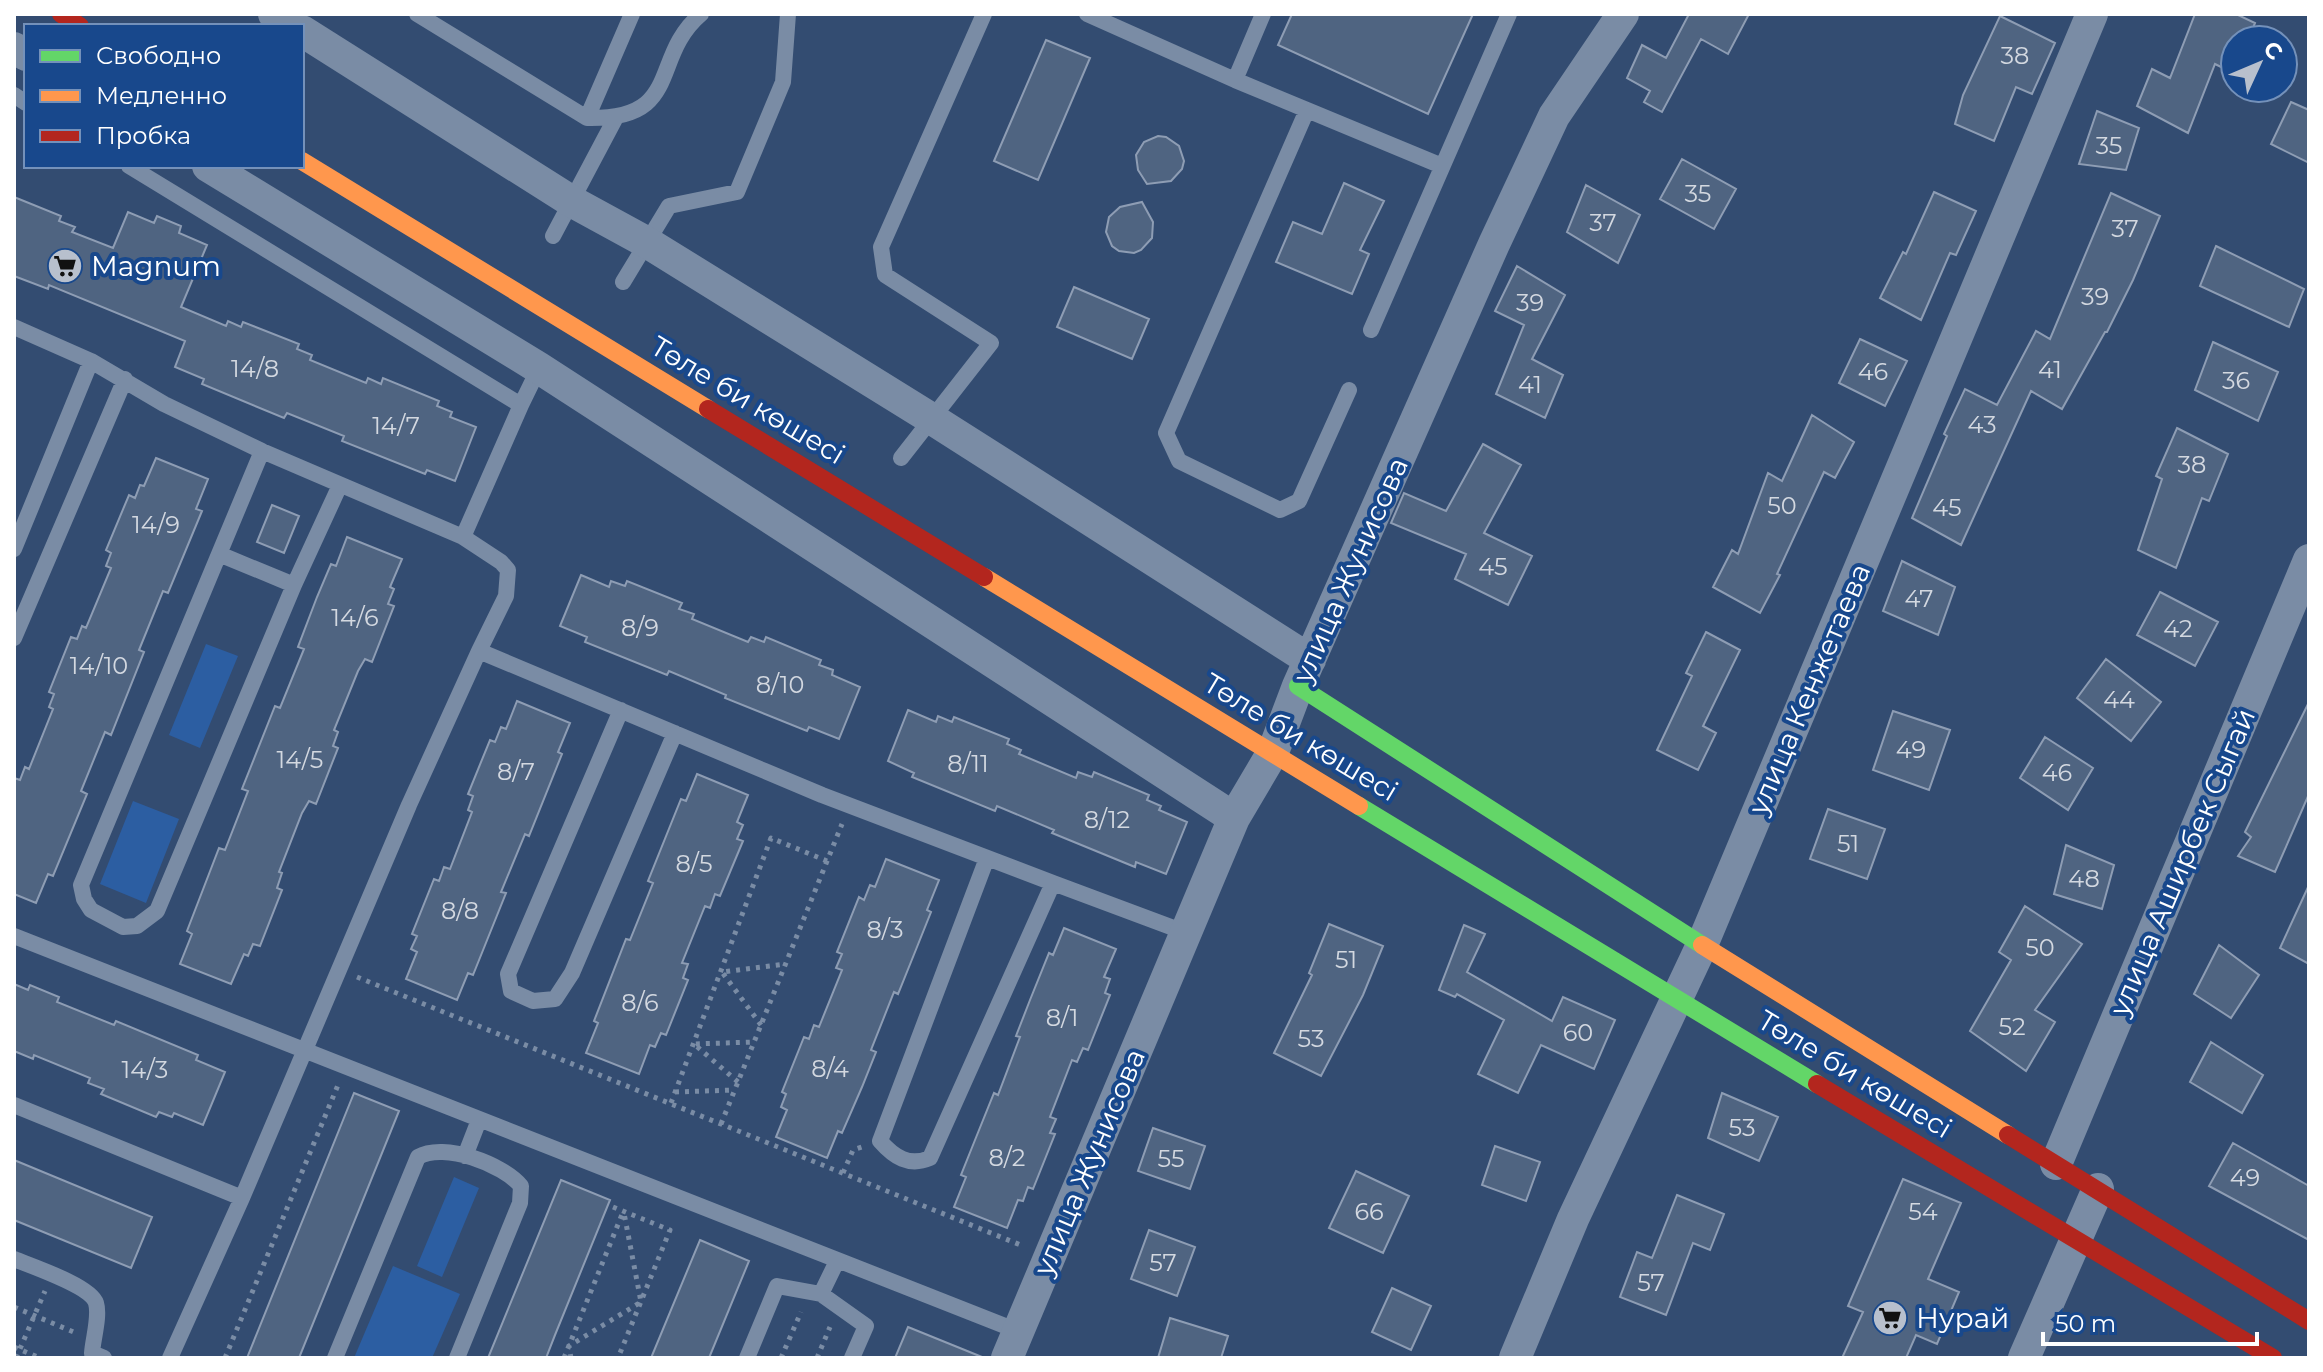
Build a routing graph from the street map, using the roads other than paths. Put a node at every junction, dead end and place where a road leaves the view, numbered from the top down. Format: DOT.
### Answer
graph roads {
  1 [pos="417,14"];
  2 [pos="632,14"];
  3 [pos="701,14"];
  4 [pos="788,14"];
  5 [pos="984,14"];
  6 [pos="1087,14"];
  7 [pos="1263,14"];
  8 [pos="1509,14"];
  9 [pos="1623,14"];
  10 [pos="2092,14"];
  11 [pos="304,32"];
  12 [pos="1235,80"];
  13 [pos="1307,110"];
  14 [pos="587,118"];
  15 [pos="615,119"];
  16 [pos="304,162"];
  17 [pos="1442,166"];
  18 [pos="132,168"];
  19 [pos="211,168"];
  20 [pos="571,201"];
  21 [pos="553,236"];
  22 [pos="648,243"];
  23 [pos="623,282"];
  24 [pos="14,327"];
  25 [pos="1371,330"];
  26 [pos="91,361"];
  27 [pos="539,368"];
  28 [pos="125,379"];
  29 [pos="1349,390"];
  30 [pos="521,405"];
  31 [pos="932,419"];
  32 [pos="262,451"];
  33 [pos="901,458"];
  34 [pos="340,485"];
  35 [pos="463,537"];
  36 [pos="14,549"];
  37 [pos="219,554"];
  38 [pos="2309,560"];
  39 [pos="294,585"];
  40 [pos="14,638"];
  41 [pos="479,651"];
  42 [pos="1304,673"];
  43 [pos="621,710"];
  44 [pos="675,733"];
  45 [pos="1273,752"];
  46 [pos="1234,818"];
  47 [pos="987,858"];
  48 [pos="1053,883"];
  49 [pos="1187,933"];
  50 [pos="14,936"];
  51 [pos="1702,945"];
  52 [pos="1674,999"];
  53 [pos="302,1051"];
  54 [pos="14,1105"];
  55 [pos="479,1120"];
  56 [pos="465,1156"];
  57 [pos="2056,1164"];
  58 [pos="2098,1189"];
  59 [pos="242,1198"];
  60 [pos="2076,1238"];
  61 [pos="14,1259"];
  62 [pos="837,1261"];
  63 [pos="815,1294"];
  64 [pos="2309,1321"];
  65 [pos="1012,1345"];
  66 [pos="95,1352"];
  67 [pos="170,1358"];
  68 [pos="335,1358"];
  69 [pos="457,1358"];
  70 [pos="747,1358"];
  71 [pos="852,1358"];
  72 [pos="1515,1358"];
  73 [pos="2024,1358"];
  74 [pos="2273,1358"];
  1 -- 14 [label="lane"];
  2 -- 14 [label="lane"];
  3 -- 15 [label="lane"];
  4 -- 22 [label="lane"];
  5 -- 31 [label="lane"];
  6 -- 12 [label="lane"];
  7 -- 12 [label="lane"];
  8 -- 17 [label="lane"];
  9 -- 42 [label="street, улица Жунисова"];
  10 -- 51 [label="street, улица Кенжетаева"];
  11 -- 20 [label="street"];
  12 -- 13 [label="lane"];
  13 -- 17 [label="lane"];
  13 -- 29 [label="lane"];
  14 -- 15 [label="lane"];
  15 -- 20 [label="lane"];
  16 -- 45 [label="main road, Төле би көшесі"];
  17 -- 25 [label="lane"];
  18 -- 30 [label="lane"];
  19 -- 27 [label="street"];
  20 -- 21 [label="lane"];
  20 -- 22 [label="street"];
  22 -- 23 [label="lane"];
  22 -- 31 [label="street"];
  24 -- 26 [label="lane"];
  26 -- 28 [label="lane"];
  26 -- 36 [label="lane"];
  27 -- 30 [label="lane"];
  27 -- 46 [label="street"];
  28 -- 32 [label="lane"];
  28 -- 40 [label="lane"];
  30 -- 35 [label="lane"];
  31 -- 33 [label="lane"];
  31 -- 42 [label="street"];
  32 -- 34 [label="lane"];
  32 -- 37 [label="lane"];
  34 -- 35 [label="lane"];
  34 -- 39 [label="lane"];
  35 -- 41 [label="lane"];
  37 -- 39 [label="lane"];
  37 -- 39 [label="lane"];
  38 -- 57 [label="street, улица Аширбек Сыгай"];
  41 -- 43 [label="lane"];
  41 -- 53 [label="lane"];
  42 -- 45 [label="street, улица Жунисова"];
  42 -- 51 [label="main road, Төле би көшесі"];
  43 -- 44 [label="lane"];
  43 -- 44 [label="lane"];
  44 -- 47 [label="lane"];
  45 -- 46 [label="street, улица Жунисова"];
  45 -- 52 [label="main road, Төле би көшесі"];
  46 -- 49 [label="street, улица Жунисова"];
  47 -- 48 [label="lane"];
  47 -- 48 [label="lane"];
  48 -- 49 [label="lane"];
  49 -- 65 [label="street, улица Жунисова"];
  50 -- 53 [label="lane"];
  51 -- 52 [label="street, улица Кенжетаева"];
  51 -- 57 [label="main road, Төле би көшесі"];
  52 -- 60 [label="main road, Төле би көшесі"];
  52 -- 72 [label="street, улица Кенжетаева"];
  53 -- 55 [label="lane"];
  53 -- 59 [label="lane"];
  54 -- 59 [label="lane"];
  55 -- 56 [label="lane"];
  55 -- 62 [label="lane"];
  56 -- 68 [label="lane"];
  56 -- 69 [label="lane"];
  57 -- 58 [label="main road, Төле би көшесі"];
  58 -- 60 [label="street"];
  58 -- 64 [label="main road, Төле би көшесі"];
  59 -- 67 [label="lane"];
  60 -- 73 [label="street"];
  60 -- 74 [label="main road, Төле би көшесі"];
  61 -- 66 [label="lane"];
  62 -- 63 [label="lane"];
  62 -- 65 [label="lane"];
  63 -- 70 [label="lane"];
  63 -- 71 [label="lane"];
}
